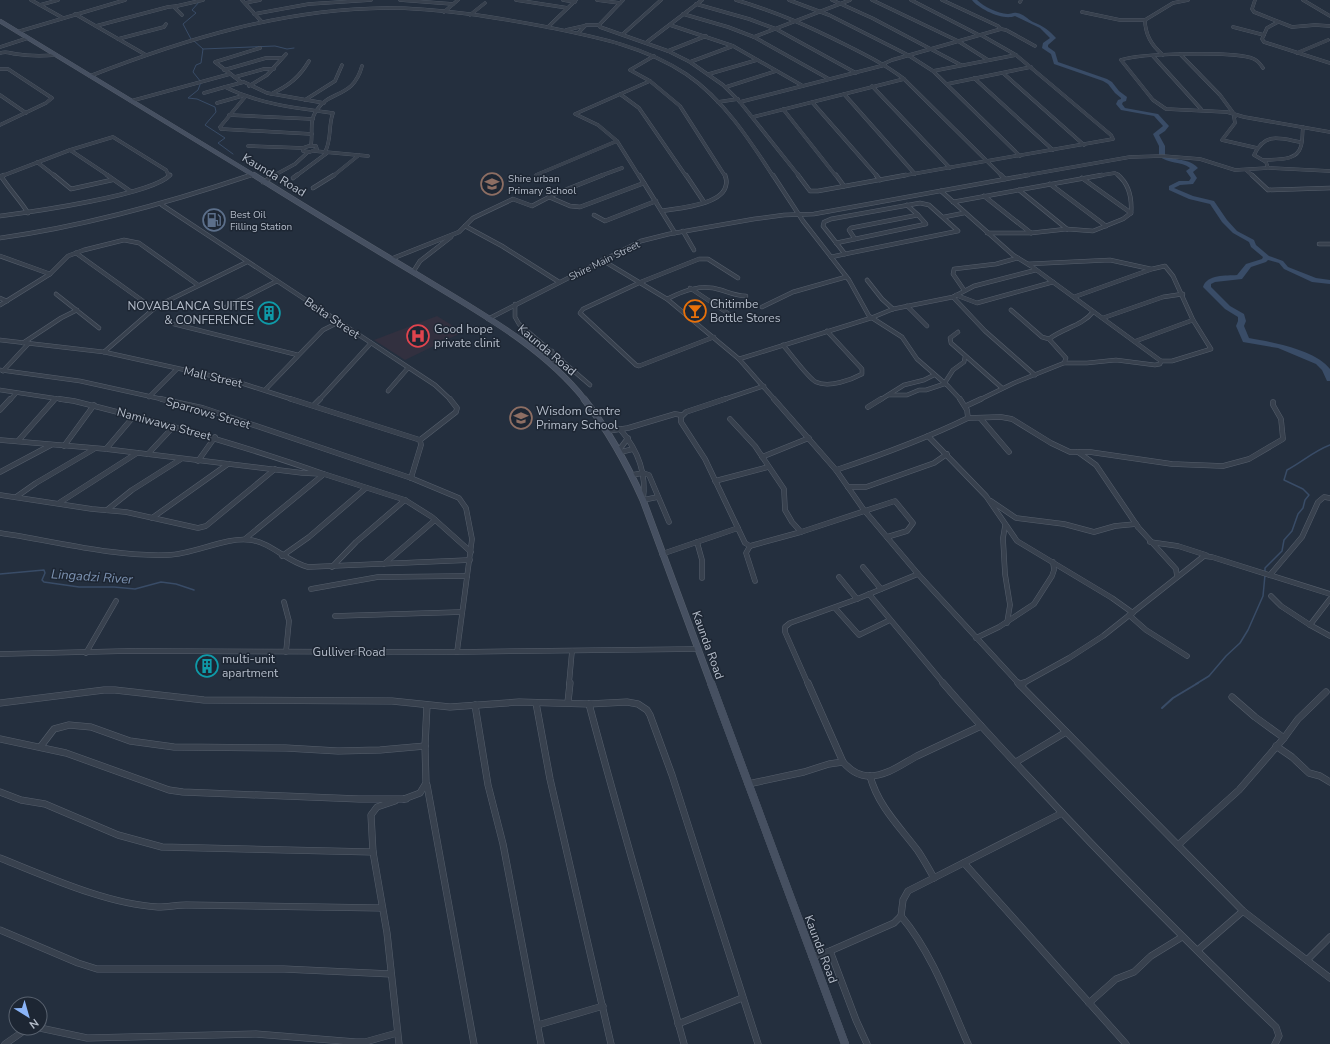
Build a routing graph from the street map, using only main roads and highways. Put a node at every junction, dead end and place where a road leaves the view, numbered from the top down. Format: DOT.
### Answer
graph roads {
  1 [pos="0,21"];
  2 [pos="845,1044"];
  1 -- 2 [label="main road, Kaunda Road"];
}
